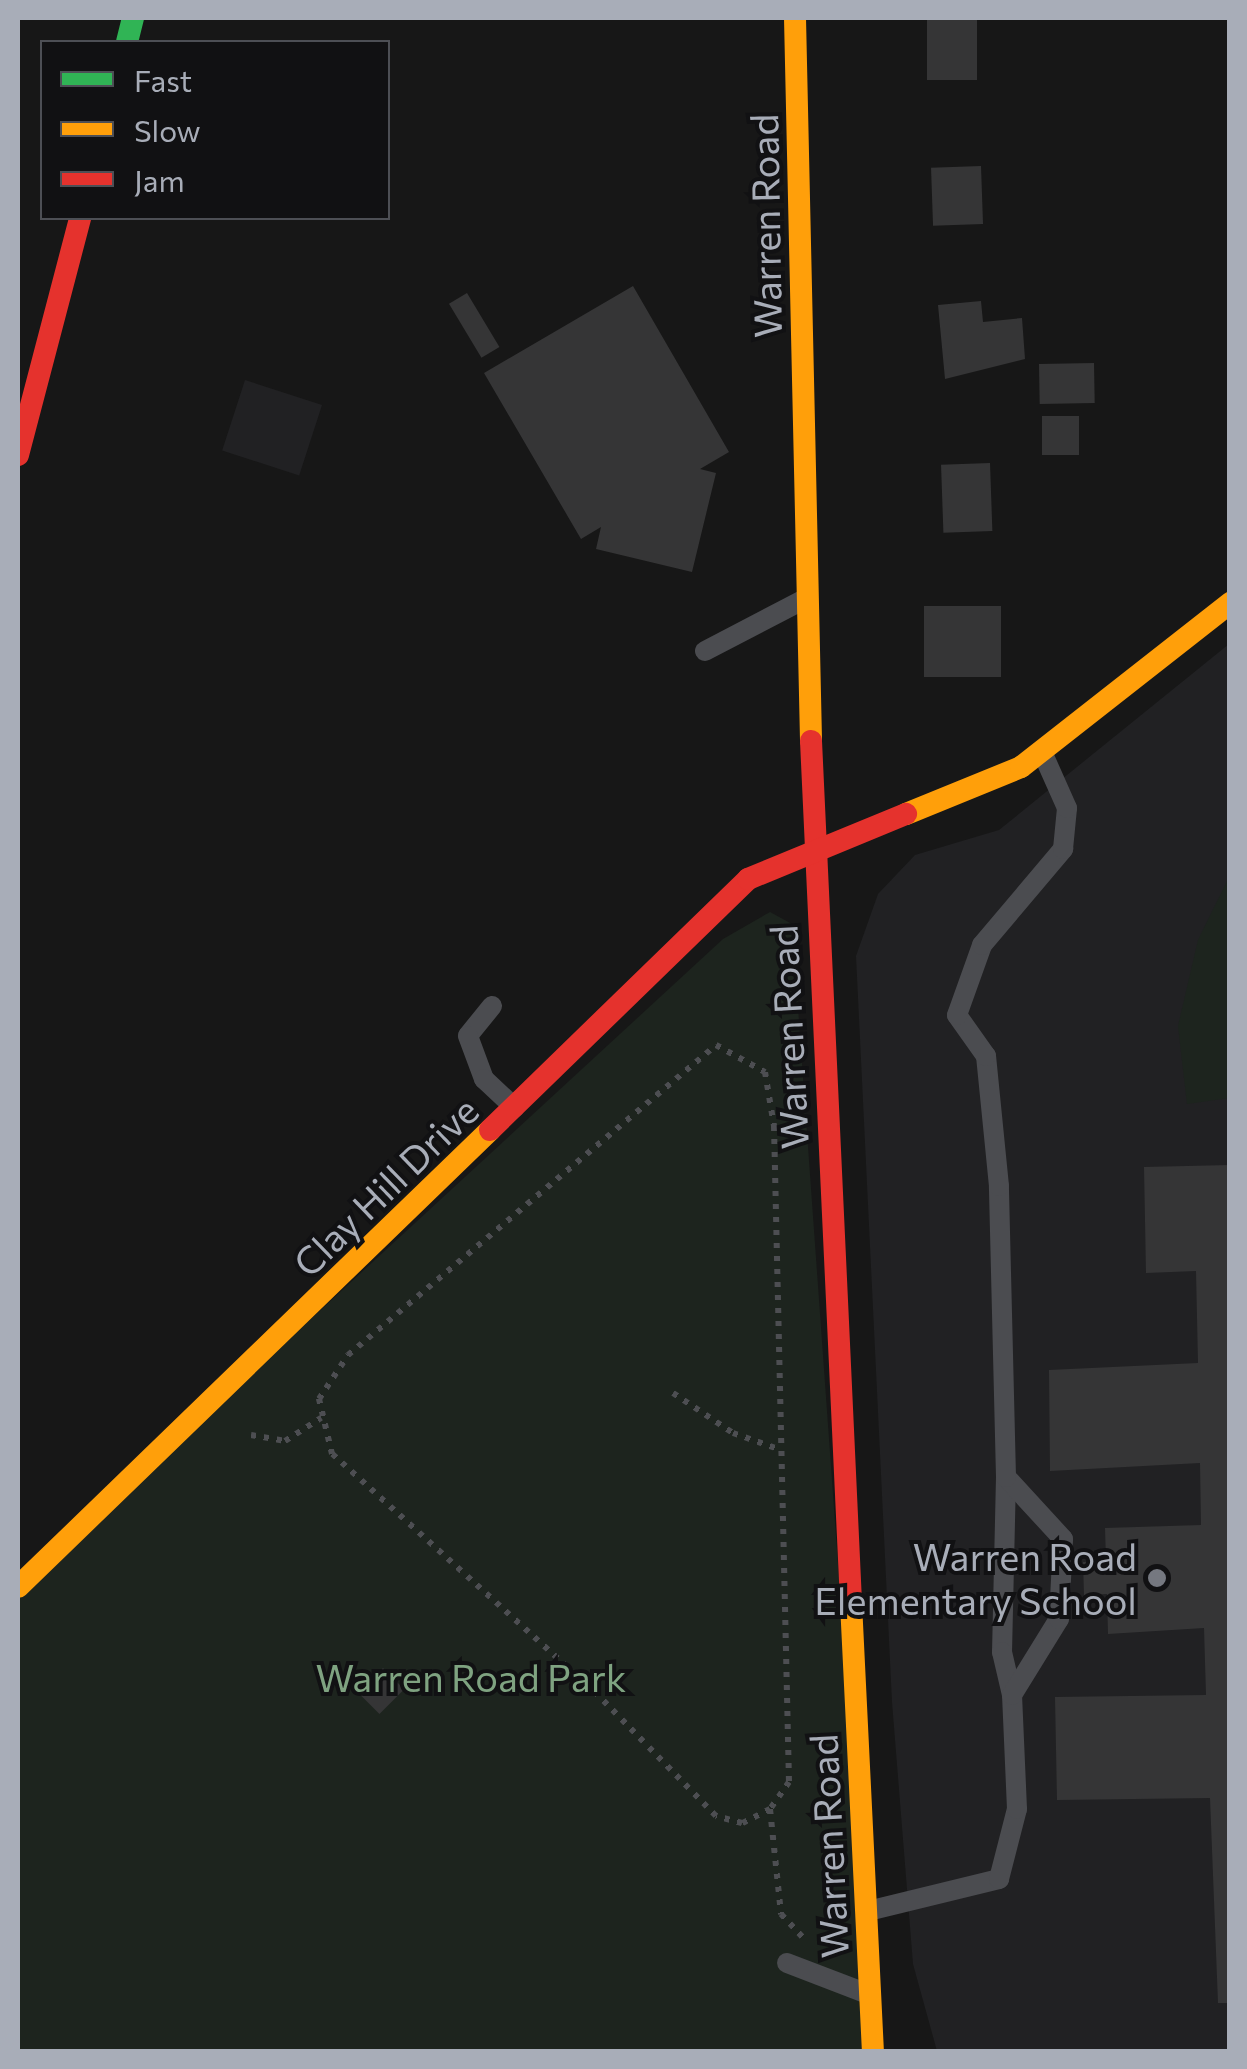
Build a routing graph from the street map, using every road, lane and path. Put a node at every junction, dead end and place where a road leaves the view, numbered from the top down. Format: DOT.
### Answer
graph roads {
  1 [pos="795,18"];
  2 [pos="79,220"];
  3 [pos="18,455"];
  4 [pos="808,596"];
  5 [pos="1230,603"];
  6 [pos="705,650"];
  7 [pos="1042,751"];
  8 [pos="814,859"];
  9 [pos="492,1006"];
  10 [pos="516,1109"];
  11 [pos="673,1394"];
  12 [pos="321,1418"];
  13 [pos="251,1434"];
  14 [pos="782,1450"];
  15 [pos="1006,1477"];
  16 [pos="18,1587"];
  17 [pos="1012,1695"];
  18 [pos="770,1809"];
  19 [pos="866,1912"];
  20 [pos="802,1938"];
  21 [pos="788,1963"];
  22 [pos="870,1994"];
  23 [pos="873,2052"];
  1 -- 4 [label="main road, Warren Road"];
  2 -- 3 [label="main road"];
  4 -- 6 [label="lane"];
  4 -- 8 [label="main road, Warren Road"];
  5 -- 7 [label="main road, Clay Hill Drive"];
  7 -- 8 [label="main road, Clay Hill Drive"];
  7 -- 15 [label="lane"];
  8 -- 10 [label="main road, Clay Hill Drive"];
  8 -- 19 [label="main road, Warren Road"];
  9 -- 10 [label="lane"];
  10 -- 16 [label="main road, Clay Hill Drive"];
  11 -- 14 [label="path"];
  12 -- 13 [label="path"];
  12 -- 14 [label="path"];
  12 -- 18 [label="path"];
  14 -- 18 [label="path"];
  15 -- 17 [label="lane"];
  15 -- 17 [label="lane"];
  17 -- 19 [label="lane"];
  18 -- 20 [label="path"];
  19 -- 22 [label="main road, Warren Road"];
  21 -- 22 [label="lane"];
  22 -- 23 [label="main road, Warren Road"];
}
